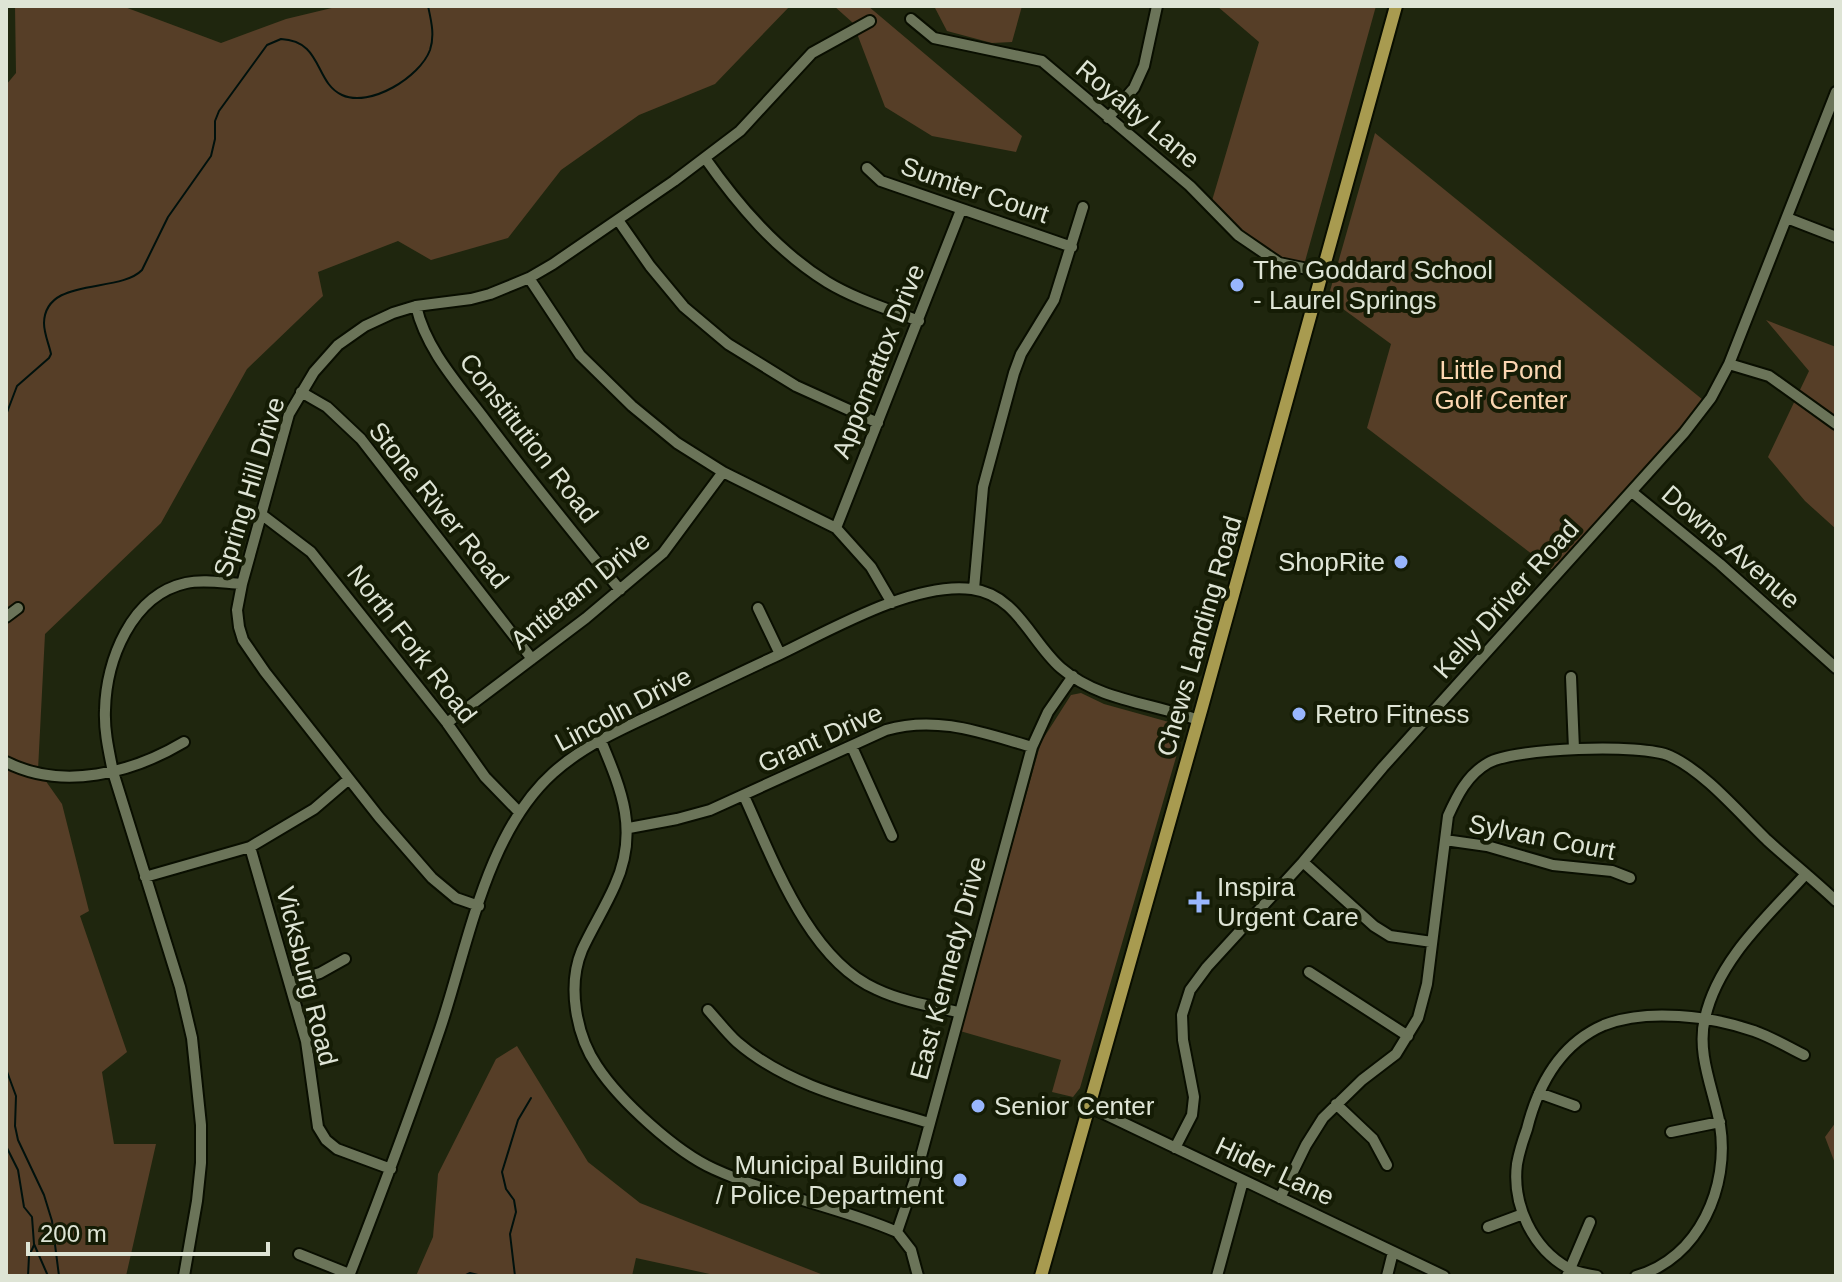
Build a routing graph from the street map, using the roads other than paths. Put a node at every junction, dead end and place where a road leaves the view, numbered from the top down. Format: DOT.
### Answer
graph roads {
  1 [pos="1157,6"];
  2 [pos="1396,6"];
  3 [pos="911,19"];
  4 [pos="870,21"];
  5 [pos="1836,92"];
  6 [pos="1108,118"];
  7 [pos="705,158"];
  8 [pos="867,168"];
  9 [pos="1083,207"];
  10 [pos="961,210"];
  11 [pos="1787,218"];
  12 [pos="618,220"];
  13 [pos="1836,237"];
  14 [pos="1072,247"];
  15 [pos="1322,272"];
  16 [pos="529,278"];
  17 [pos="416,306"];
  18 [pos="919,321"];
  19 [pos="1729,364"];
  20 [pos="301,392"];
  21 [pos="878,423"];
  22 [pos="1836,424"];
  23 [pos="723,472"];
  24 [pos="1632,492"];
  25 [pos="261,514"];
  26 [pos="836,528"];
  27 [pos="242,584"];
  28 [pos="974,589"];
  29 [pos="620,590"];
  30 [pos="892,603"];
  31 [pos="18,608"];
  32 [pos="758,608"];
  33 [pos="6,617"];
  34 [pos="780,654"];
  35 [pos="532,659"];
  36 [pos="1836,668"];
  37 [pos="1073,676"];
  38 [pos="1571,677"];
  39 [pos="1198,720"];
  40 [pos="447,723"];
  41 [pos="601,741"];
  42 [pos="184,742"];
  43 [pos="852,747"];
  44 [pos="1032,747"];
  45 [pos="1574,749"];
  46 [pos="6,762"];
  47 [pos="113,772"];
  48 [pos="349,779"];
  49 [pos="744,796"];
  50 [pos="519,812"];
  51 [pos="629,828"];
  52 [pos="892,836"];
  53 [pos="1445,840"];
  54 [pos="250,847"];
  55 [pos="1303,862"];
  56 [pos="1805,875"];
  57 [pos="145,877"];
  58 [pos="1630,878"];
  59 [pos="1836,901"];
  60 [pos="479,906"];
  61 [pos="1432,942"];
  62 [pos="345,959"];
  63 [pos="1309,972"];
  64 [pos="291,982"];
  65 [pos="708,1010"];
  66 [pos="958,1012"];
  67 [pos="1704,1020"];
  68 [pos="1408,1036"];
  69 [pos="1804,1055"];
  70 [pos="1539,1093"];
  71 [pos="1336,1104"];
  72 [pos="1088,1106"];
  73 [pos="1575,1106"];
  74 [pos="1720,1122"];
  75 [pos="929,1123"];
  76 [pos="1671,1132"];
  77 [pos="1175,1148"];
  78 [pos="1387,1165"];
  79 [pos="391,1169"];
  80 [pos="1243,1181"];
  81 [pos="1280,1198"];
  82 [pos="1523,1214"];
  83 [pos="1590,1222"];
  84 [pos="1488,1227"];
  85 [pos="897,1232"];
  86 [pos="1393,1252"];
  87 [pos="299,1254"];
  88 [pos="1568,1273"];
  89 [pos="349,1275"];
  90 [pos="184,1276"];
  91 [pos="918,1276"];
  92 [pos="1041,1276"];
  93 [pos="1217,1276"];
  94 [pos="1387,1276"];
  95 [pos="1444,1276"];
  96 [pos="1597,1276"];
  97 [pos="1636,1276"];
  1 -- 6 [label="street"];
  2 -- 15 [label="main road, Chews Landing Road"];
  3 -- 6 [label="street, Royalty Lane"];
  4 -- 7 [label="street, Spring Hill Drive"];
  5 -- 11 [label="street, Kelly Driver Road"];
  6 -- 15 [label="street, Royalty Lane"];
  7 -- 12 [label="street, Spring Hill Drive"];
  7 -- 18 [label="street"];
  8 -- 10 [label="street, Sumter Court"];
  9 -- 14 [label="street"];
  10 -- 14 [label="street, Sumter Court"];
  10 -- 18 [label="street, Appomattox Drive"];
  11 -- 13 [label="street"];
  11 -- 19 [label="street, Kelly Driver Road"];
  12 -- 16 [label="street, Spring Hill Drive"];
  12 -- 21 [label="street"];
  14 -- 28 [label="street"];
  15 -- 39 [label="main road, Chews Landing Road"];
  16 -- 17 [label="street, Spring Hill Drive"];
  16 -- 23 [label="street"];
  17 -- 20 [label="street, Spring Hill Drive"];
  17 -- 29 [label="street, Constitution Road"];
  18 -- 21 [label="street, Appomattox Drive"];
  19 -- 22 [label="street"];
  19 -- 24 [label="street, Kelly Driver Road"];
  20 -- 25 [label="street, Spring Hill Drive"];
  20 -- 35 [label="street, Stone River Road"];
  21 -- 26 [label="street, Appomattox Drive"];
  23 -- 26 [label="street"];
  23 -- 29 [label="street, Antietam Drive"];
  24 -- 36 [label="street, Downs Avenue"];
  24 -- 55 [label="street, Kelly Driver Road"];
  25 -- 27 [label="street, Spring Hill Drive"];
  25 -- 40 [label="street, North Fork Road"];
  26 -- 30 [label="street"];
  27 -- 47 [label="street"];
  27 -- 48 [label="street, Spring Hill Drive"];
  28 -- 30 [label="street, Lincoln Drive"];
  28 -- 37 [label="street"];
  29 -- 35 [label="street, Antietam Drive"];
  30 -- 34 [label="street, Lincoln Drive"];
  31 -- 33 [label="street"];
  32 -- 34 [label="street"];
  34 -- 41 [label="street, Lincoln Drive"];
  35 -- 40 [label="street, Antietam Drive"];
  37 -- 39 [label="street"];
  37 -- 44 [label="street, East Kennedy Drive"];
  38 -- 45 [label="street"];
  39 -- 72 [label="main road, Chews Landing Road"];
  40 -- 50 [label="street, North Fork Road"];
  41 -- 50 [label="street, Lincoln Drive"];
  41 -- 51 [label="street"];
  42 -- 47 [label="street"];
  43 -- 44 [label="street, Grant Drive"];
  43 -- 49 [label="street, Grant Drive"];
  43 -- 52 [label="street"];
  44 -- 66 [label="street, East Kennedy Drive"];
  45 -- 53 [label="street"];
  45 -- 56 [label="street"];
  46 -- 47 [label="street"];
  47 -- 57 [label="street"];
  48 -- 54 [label="street"];
  48 -- 60 [label="street, Spring Hill Drive"];
  49 -- 51 [label="street, Grant Drive"];
  49 -- 66 [label="street"];
  50 -- 60 [label="street, Lincoln Drive"];
  51 -- 85 [label="street"];
  53 -- 58 [label="street, Sylvan Court"];
  53 -- 61 [label="street"];
  54 -- 57 [label="street"];
  54 -- 64 [label="street, Vicksburg Road"];
  55 -- 61 [label="street"];
  55 -- 77 [label="street, Kelly Driver Road"];
  56 -- 59 [label="street"];
  56 -- 67 [label="street"];
  57 -- 90 [label="street"];
  60 -- 79 [label="street, Lincoln Drive"];
  61 -- 68 [label="street"];
  62 -- 64 [label="street"];
  63 -- 68 [label="street"];
  64 -- 79 [label="street, Vicksburg Road"];
  65 -- 75 [label="street"];
  66 -- 75 [label="street, East Kennedy Drive"];
  67 -- 69 [label="street"];
  67 -- 70 [label="street"];
  67 -- 74 [label="street"];
  68 -- 71 [label="street"];
  70 -- 73 [label="street"];
  70 -- 82 [label="street"];
  71 -- 78 [label="street"];
  71 -- 81 [label="street"];
  72 -- 77 [label="street, Hider Lane"];
  72 -- 92 [label="main road, Chews Landing Road"];
  74 -- 76 [label="street"];
  74 -- 97 [label="street"];
  75 -- 85 [label="street, East Kennedy Drive"];
  77 -- 80 [label="street, Hider Lane"];
  79 -- 89 [label="street, Lincoln Drive"];
  80 -- 81 [label="street, Hider Lane"];
  80 -- 93 [label="street"];
  81 -- 86 [label="street, Hider Lane"];
  82 -- 84 [label="street"];
  82 -- 88 [label="street"];
  83 -- 88 [label="street"];
  85 -- 91 [label="street"];
  86 -- 94 [label="street"];
  86 -- 95 [label="street, Hider Lane"];
  87 -- 89 [label="street"];
  88 -- 96 [label="street"];
}
